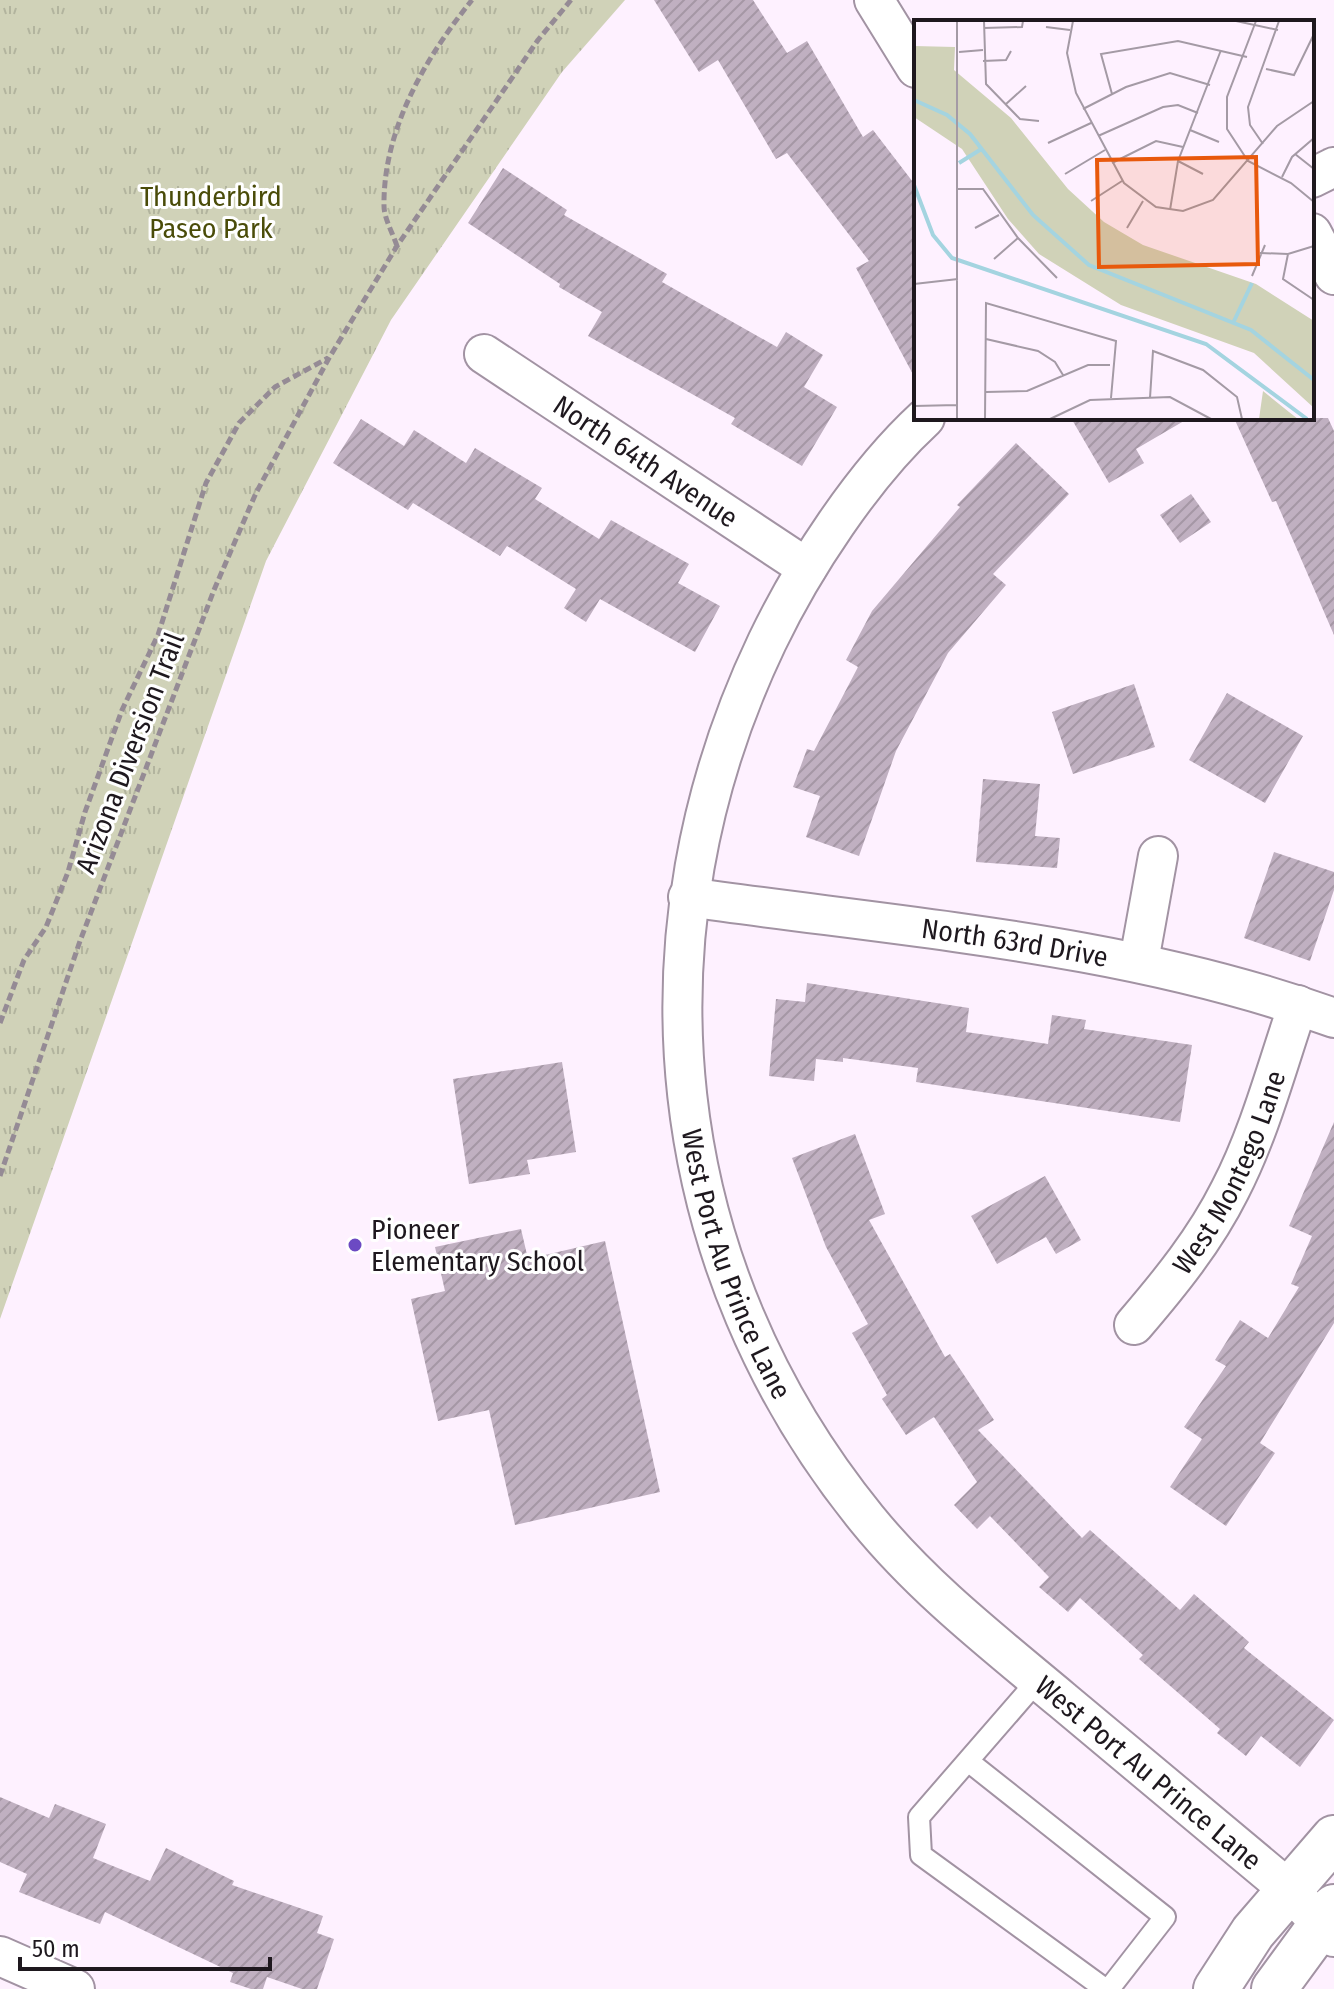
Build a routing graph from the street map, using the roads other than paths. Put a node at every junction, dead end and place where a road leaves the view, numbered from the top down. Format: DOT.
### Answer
graph roads {
  1 [pos="874,0"];
  2 [pos="914,65"];
  3 [pos="1334,167"];
  4 [pos="1314,177"];
  5 [pos="1314,237"];
  6 [pos="1334,275"];
  7 [pos="484,354"];
  8 [pos="923,420"];
  9 [pos="807,568"];
  10 [pos="1158,856"];
  11 [pos="688,897"];
  12 [pos="1139,961"];
  13 [pos="1298,1005"];
  14 [pos="1334,1018"];
  15 [pos="1134,1325"];
  16 [pos="1038,1680"];
  17 [pos="968,1761"];
  18 [pos="1334,1838"];
  19 [pos="1287,1888"];
  20 [pos="1329,1923"];
  21 [pos="0,1956"];
  22 [pos="75,1989"];
  23 [pos="1107,1989"];
  24 [pos="1216,1989"];
  25 [pos="1274,1989"];
  1 -- 2 [label="street"];
  3 -- 4 [label="street"];
  5 -- 6 [label="street"];
  7 -- 9 [label="street, North 64th Avenue"];
  8 -- 9 [label="street, West Port Au Prince Lane"];
  9 -- 11 [label="street, West Port Au Prince Lane"];
  10 -- 12 [label="street"];
  11 -- 12 [label="street, North 63rd Drive"];
  11 -- 16 [label="street, West Port Au Prince Lane"];
  12 -- 13 [label="street, North 63rd Drive"];
  13 -- 14 [label="street, North 63rd Drive"];
  13 -- 15 [label="street, West Montego Lane"];
  16 -- 17 [label="lane"];
  16 -- 19 [label="street, West Port Au Prince Lane"];
  17 -- 23 [label="lane"];
  17 -- 23 [label="lane"];
  18 -- 19 [label="street"];
  19 -- 20 [label="street, West Port Au Prince Lane"];
  19 -- 24 [label="street"];
  20 -- 25 [label="street"];
  21 -- 22 [label="street"];
}
